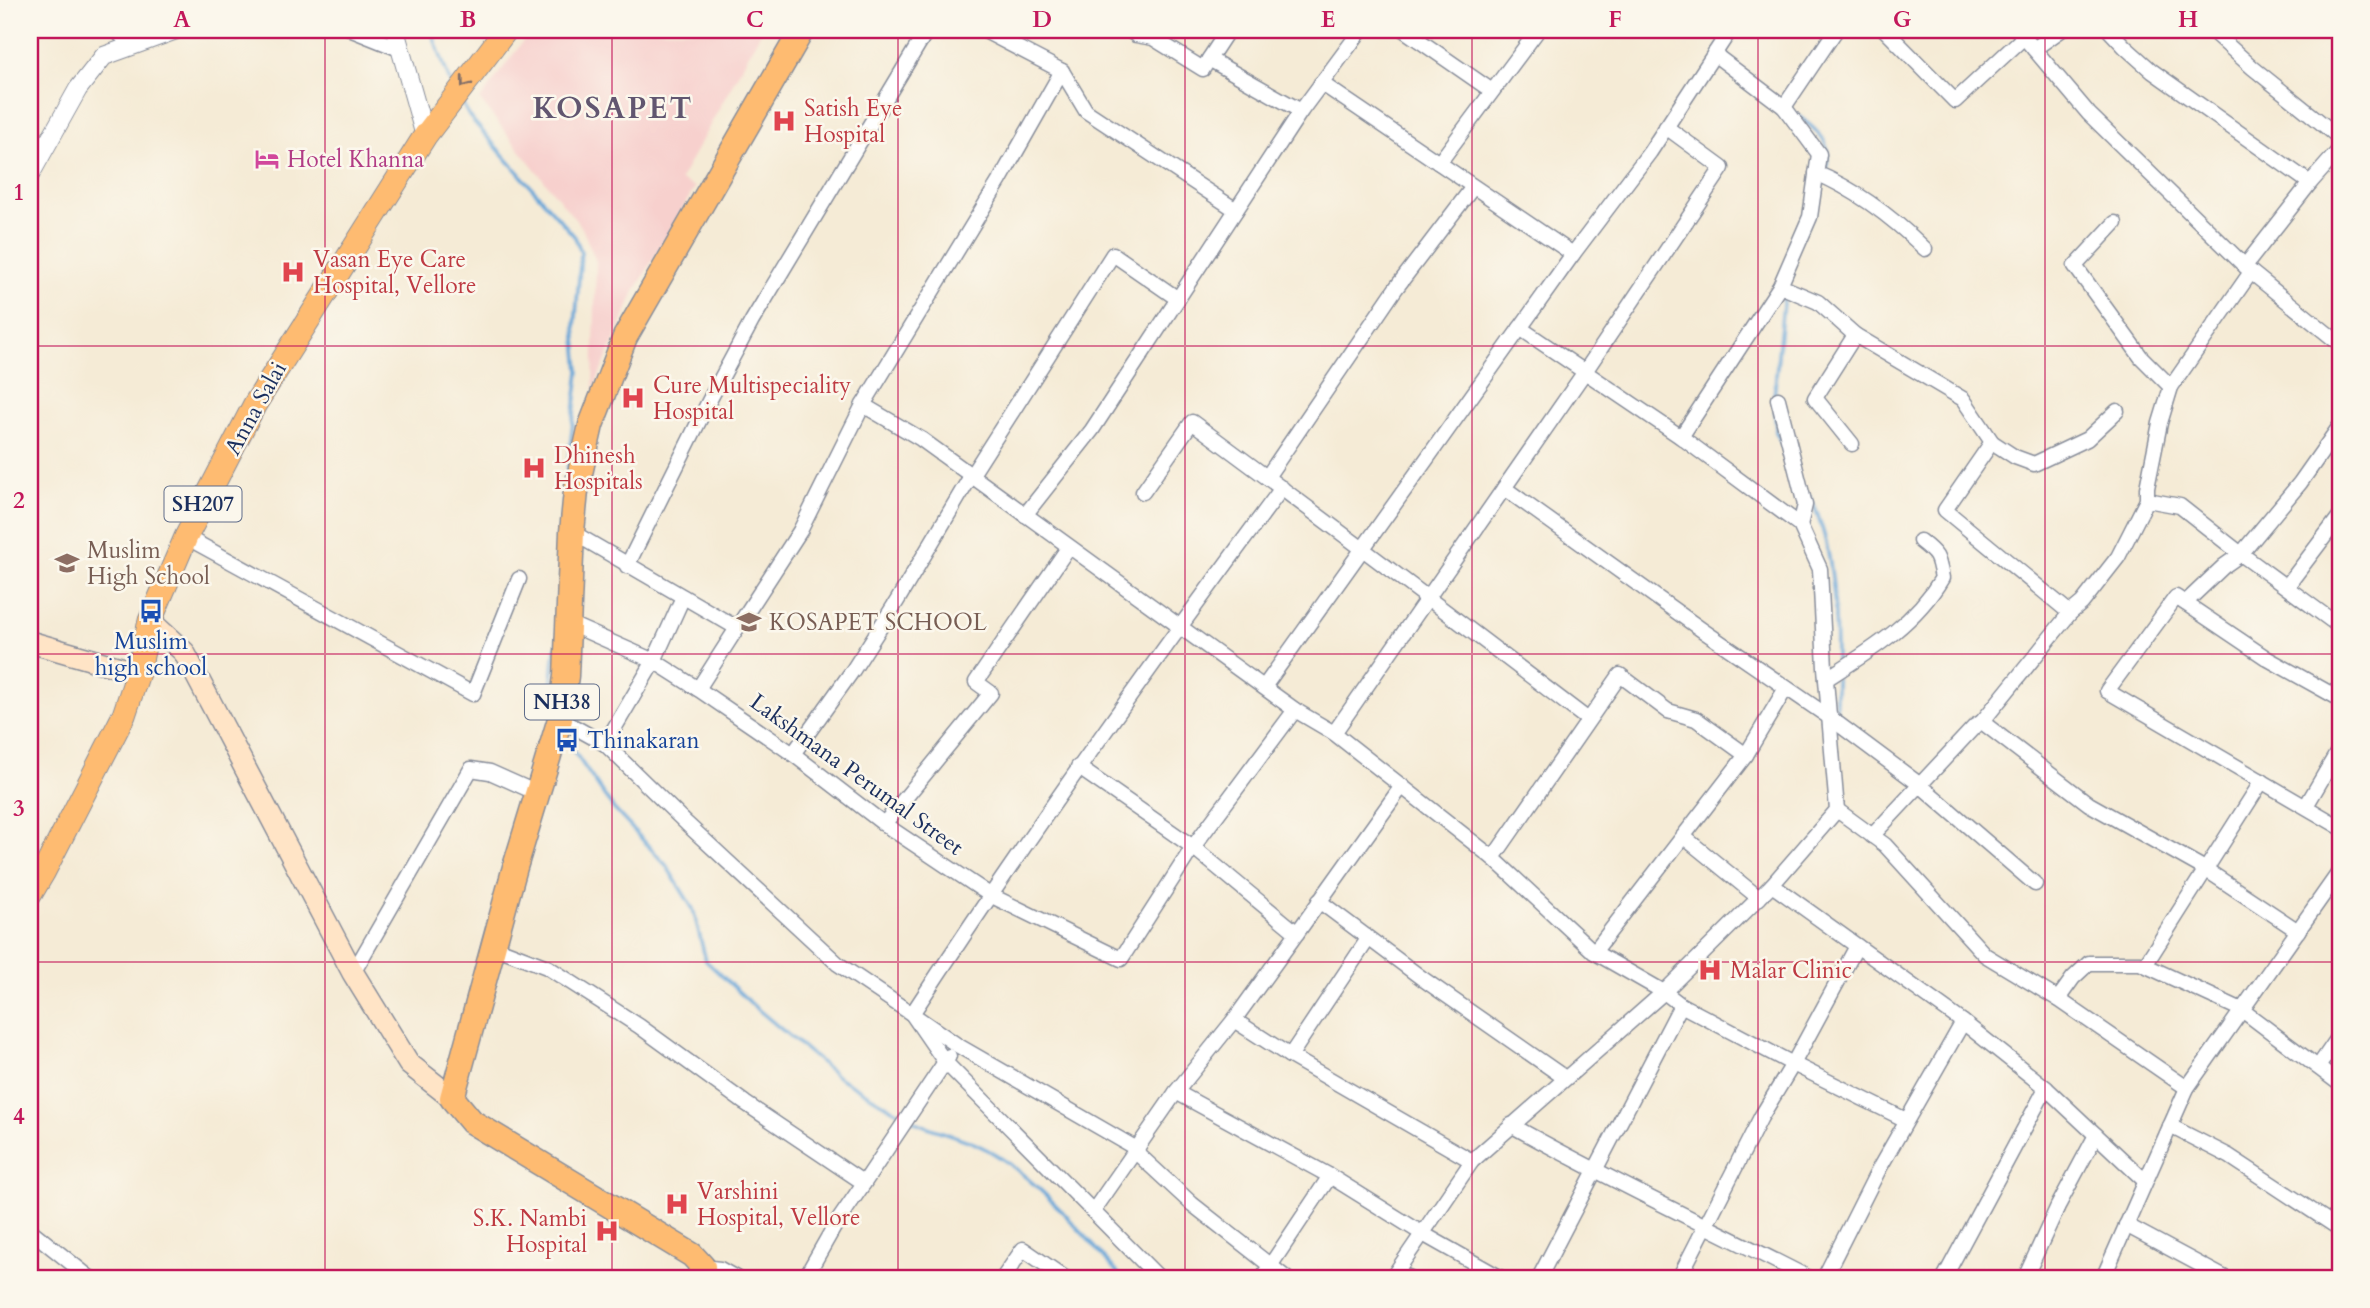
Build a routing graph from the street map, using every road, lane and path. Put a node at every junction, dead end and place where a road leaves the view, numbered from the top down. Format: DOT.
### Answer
graph roads {
  1 [pos="115,30"];
  2 [pos="176,30"];
  3 [pos="352,30"];
  4 [pos="395,30"];
  5 [pos="506,30"];
  6 [pos="802,30"];
  7 [pos="927,30"];
  8 [pos="983,30"];
  9 [pos="1228,30"];
  10 [pos="1361,30"];
  11 [pos="1404,30"];
  12 [pos="1538,30"];
  13 [pos="1730,30"];
  14 [pos="1836,30"];
  15 [pos="1885,30"];
  16 [pos="2061,30"];
  17 [pos="2109,30"];
  18 [pos="2211,30"];
  19 [pos="1135,31"];
  20 [pos="2026,38"];
  21 [pos="134,46"];
  22 [pos="402,50"];
  23 [pos="1714,54"];
  24 [pos="1209,59"];
  25 [pos="1062,71"];
  26 [pos="1321,83"];
  27 [pos="1492,91"];
  28 [pos="1784,107"];
  29 [pos="1301,111"];
  30 [pos="1666,127"];
  31 [pos="425,136"];
  32 [pos="2340,138"];
  33 [pos="2340,149"];
  34 [pos="1438,163"];
  35 [pos="2335,164"];
  36 [pos="1816,173"];
  37 [pos="30,175"];
  38 [pos="2310,183"];
  39 [pos="1473,187"];
  40 [pos="1236,210"];
  41 [pos="2115,223"];
  42 [pos="1925,249"];
  43 [pos="1573,254"];
  44 [pos="2248,269"];
  45 [pos="1780,286"];
  46 [pos="1178,299"];
  47 [pos="1520,328"];
  48 [pos="1855,335"];
  49 [pos="2340,344"];
  50 [pos="1584,373"];
  51 [pos="2171,387"];
  52 [pos="1778,399"];
  53 [pos="863,405"];
  54 [pos="2117,411"];
  55 [pos="2340,426"];
  56 [pos="1681,437"];
  57 [pos="1992,442"];
  58 [pos="1852,444"];
  59 [pos="971,476"];
  60 [pos="1267,477"];
  61 [pos="1282,488"];
  62 [pos="1504,488"];
  63 [pos="1143,492"];
  64 [pos="2147,500"];
  65 [pos="1025,514"];
  66 [pos="2340,516"];
  67 [pos="1800,524"];
  68 [pos="572,533"];
  69 [pos="186,537"];
  70 [pos="1920,541"];
  71 [pos="1068,548"];
  72 [pos="1363,551"];
  73 [pos="2241,554"];
  74 [pos="627,566"];
  75 [pos="519,579"];
  76 [pos="2287,586"];
  77 [pos="683,597"];
  78 [pos="1429,597"];
  79 [pos="2185,603"];
  80 [pos="2070,612"];
  81 [pos="150,621"];
  82 [pos="568,622"];
  83 [pos="1180,626"];
  84 [pos="2339,626"];
  85 [pos="737,628"];
  86 [pos="30,642"];
  87 [pos="654,661"];
  88 [pos="138,673"];
  89 [pos="1826,679"];
  90 [pos="1264,687"];
  91 [pos="1786,688"];
  92 [pos="698,689"];
  93 [pos="2340,699"];
  94 [pos="1295,710"];
  95 [pos="1829,717"];
  96 [pos="560,719"];
  97 [pos="1587,719"];
  98 [pos="1982,722"];
  99 [pos="1334,733"];
  100 [pos="605,744"];
  101 [pos="2340,748"];
  102 [pos="793,754"];
  103 [pos="1746,755"];
  104 [pos="1078,767"];
  105 [pos="2262,781"];
  106 [pos="1919,784"];
  107 [pos="1402,786"];
  108 [pos="537,793"];
  109 [pos="2306,806"];
  110 [pos="1837,810"];
  111 [pos="884,824"];
  112 [pos="2340,827"];
  113 [pos="1872,836"];
  114 [pos="1684,837"];
  115 [pos="1193,847"];
  116 [pos="1493,858"];
  117 [pos="2205,869"];
  118 [pos="2340,871"];
  119 [pos="2035,884"];
  120 [pos="1772,885"];
  121 [pos="30,894"];
  122 [pos="990,895"];
  123 [pos="1759,898"];
  124 [pos="1320,901"];
  125 [pos="2298,932"];
  126 [pos="1297,933"];
  127 [pos="1368,939"];
  128 [pos="1857,946"];
  129 [pos="495,947"];
  130 [pos="1594,952"];
  131 [pos="2144,965"];
  132 [pos="354,973"];
  133 [pos="1664,992"];
  134 [pos="2058,999"];
  135 [pos="1681,1005"];
  136 [pos="2242,1010"];
  137 [pos="912,1014"];
  138 [pos="1234,1020"];
  139 [pos="1963,1022"];
  140 [pos="2340,1035"];
  141 [pos="957,1045"];
  142 [pos="1290,1056"];
  143 [pos="945,1062"];
  144 [pos="1793,1064"];
  145 [pos="2318,1067"];
  146 [pos="1565,1078"];
  147 [pos="2340,1084"];
  148 [pos="2046,1088"];
  149 [pos="2187,1088"];
  150 [pos="1176,1092"];
  151 [pos="452,1098"];
  152 [pos="1906,1120"];
  153 [pos="1511,1125"];
  154 [pos="2170,1126"];
  155 [pos="2096,1135"];
  156 [pos="1137,1149"];
  157 [pos="1472,1161"];
  158 [pos="1594,1171"];
  159 [pos="1330,1176"];
  160 [pos="2145,1181"];
  161 [pos="864,1183"];
  162 [pos="1094,1210"];
  163 [pos="1706,1225"];
  164 [pos="2126,1225"];
  165 [pos="2340,1229"];
  166 [pos="30,1230"];
  167 [pos="1423,1234"];
  168 [pos="1266,1272"];
  169 [pos="701,1273"];
  170 [pos="1399,1276"];
  171 [pos="89,1278"];
  172 [pos="736,1278"];
  173 [pos="804,1278"];
  174 [pos="1003,1278"];
  175 [pos="1065,1278"];
  176 [pos="1159,1278"];
  177 [pos="1286,1278"];
  178 [pos="1502,1278"];
  179 [pos="1539,1278"];
  180 [pos="1679,1278"];
  181 [pos="1809,1278"];
  182 [pos="1824,1278"];
  183 [pos="1944,1278"];
  184 [pos="2025,1278"];
  185 [pos="2104,1278"];
  186 [pos="2225,1278"];
  1 -- 21 [label="street"];
  2 -- 21 [label="street"];
  3 -- 22 [label="street"];
  4 -- 22 [label="street"];
  5 -- 31 [label="main road, Anna Salai / SH207, one-way"];
  6 -- 68 [label="highway, NH38"];
  7 -- 74 [label="street"];
  8 -- 25 [label="street"];
  9 -- 24 [label="street"];
  10 -- 26 [label="street"];
  11 -- 27 [label="street"];
  12 -- 27 [label="street"];
  13 -- 23 [label="street"];
  14 -- 28 [label="street"];
  15 -- 20 [label="street"];
  16 -- 20 [label="street"];
  17 -- 38 [label="street"];
  18 -- 32 [label="street"];
  19 -- 24 [label="street"];
  20 -- 44 [label="street"];
  21 -- 37 [label="street"];
  22 -- 31 [label="street"];
  23 -- 28 [label="street"];
  23 -- 30 [label="street"];
  24 -- 29 [label="street"];
  25 -- 40 [label="street"];
  25 -- 53 [label="street"];
  26 -- 29 [label="street"];
  26 -- 34 [label="street"];
  27 -- 34 [label="street"];
  28 -- 36 [label="street"];
  29 -- 40 [label="street"];
  30 -- 43 [label="street"];
  30 -- 50 [label="street"];
  31 -- 69 [label="main road, Anna Salai / SH207"];
  33 -- 35 [label="street"];
  34 -- 39 [label="street"];
  35 -- 38 [label="street"];
  36 -- 42 [label="street"];
  36 -- 45 [label="street"];
  38 -- 44 [label="street"];
  39 -- 43 [label="street"];
  39 -- 60 [label="street"];
  40 -- 46 [label="street"];
  41 -- 51 [label="street"];
  43 -- 47 [label="street"];
  44 -- 49 [label="street"];
  44 -- 51 [label="street"];
  45 -- 48 [label="street"];
  45 -- 56 [label="street"];
  46 -- 59 [label="street"];
  46 -- 65 [label="street"];
  47 -- 50 [label="street"];
  47 -- 72 [label="street"];
  48 -- 57 [label="street"];
  48 -- 58 [label="street"];
  50 -- 56 [label="street"];
  50 -- 62 [label="street"];
  51 -- 64 [label="street"];
  52 -- 67 [label="street"];
  53 -- 59 [label="street"];
  53 -- 85 [label="street"];
  54 -- 57 [label="street"];
  55 -- 73 [label="street"];
  56 -- 67 [label="street"];
  57 -- 80 [label="street"];
  59 -- 65 [label="street"];
  59 -- 102 [label="street"];
  60 -- 61 [label="street"];
  60 -- 63 [label="street"];
  61 -- 72 [label="street"];
  61 -- 83 [label="street"];
  62 -- 78 [label="street"];
  62 -- 91 [label="street"];
  64 -- 73 [label="street"];
  64 -- 80 [label="street"];
  65 -- 71 [label="street"];
  66 -- 76 [label="street"];
  67 -- 89 [label="street"];
  68 -- 74 [label="street"];
  68 -- 82 [label="highway, NH38"];
  69 -- 75 [label="street"];
  69 -- 81 [label="main road, Anna Salai / SH207"];
  70 -- 89 [label="street"];
  71 -- 83 [label="street"];
  71 -- 111 [label="street"];
  72 -- 78 [label="street"];
  72 -- 90 [label="street"];
  73 -- 76 [label="street"];
  73 -- 79 [label="street"];
  74 -- 77 [label="street"];
  76 -- 84 [label="street"];
  77 -- 85 [label="street"];
  77 -- 87 [label="street"];
  78 -- 97 [label="street"];
  78 -- 99 [label="street"];
  79 -- 93 [label="street"];
  79 -- 105 [label="street"];
  80 -- 98 [label="street"];
  81 -- 88 [label="main road, Anna Salai / SH207"];
  81 -- 132 [label="main road"];
  82 -- 87 [label="street, Lakshmana Perumal Street"];
  82 -- 96 [label="highway, NH38"];
  83 -- 90 [label="street"];
  83 -- 104 [label="street"];
  85 -- 92 [label="street"];
  86 -- 88 [label="main road"];
  87 -- 92 [label="street, Lakshmana Perumal Street"];
  87 -- 100 [label="street"];
  88 -- 121 [label="main road, Anna Salai / SH207"];
  89 -- 95 [label="street"];
  90 -- 94 [label="street"];
  91 -- 95 [label="street"];
  91 -- 103 [label="street"];
  92 -- 102 [label="street, Lakshmana Perumal Street"];
  94 -- 99 [label="street"];
  94 -- 115 [label="street"];
  95 -- 106 [label="street"];
  95 -- 110 [label="street"];
  96 -- 100 [label="street"];
  96 -- 108 [label="highway, NH38"];
  97 -- 103 [label="street"];
  97 -- 116 [label="street"];
  98 -- 106 [label="street"];
  98 -- 117 [label="street"];
  99 -- 107 [label="street"];
  100 -- 137 [label="street"];
  101 -- 109 [label="street"];
  102 -- 111 [label="street, Lakshmana Perumal Street"];
  103 -- 114 [label="street"];
  104 -- 115 [label="street"];
  104 -- 122 [label="street"];
  105 -- 109 [label="street"];
  105 -- 117 [label="street"];
  106 -- 113 [label="street"];
  106 -- 119 [label="street"];
  107 -- 116 [label="street"];
  107 -- 124 [label="street"];
  108 -- 129 [label="highway, NH38"];
  108 -- 132 [label="street"];
  109 -- 112 [label="street"];
  110 -- 113 [label="street"];
  110 -- 120 [label="street"];
  111 -- 122 [label="street, Lakshmana Perumal Street"];
  113 -- 134 [label="street"];
  114 -- 123 [label="street"];
  114 -- 130 [label="street"];
  115 -- 122 [label="street, Lakshmana Perumal Street"];
  115 -- 126 [label="street"];
  116 -- 130 [label="street"];
  117 -- 125 [label="street"];
  117 -- 131 [label="street"];
  118 -- 125 [label="street"];
  120 -- 123 [label="street"];
  120 -- 128 [label="street"];
  122 -- 137 [label="street"];
  123 -- 133 [label="street"];
  124 -- 126 [label="street"];
  124 -- 127 [label="street"];
  125 -- 136 [label="street"];
  126 -- 138 [label="street"];
  127 -- 142 [label="street"];
  127 -- 146 [label="street"];
  128 -- 139 [label="street"];
  128 -- 144 [label="street"];
  129 -- 151 [label="highway, NH38"];
  129 -- 161 [label="street"];
  130 -- 133 [label="street"];
  131 -- 134 [label="street"];
  131 -- 136 [label="street"];
  132 -- 151 [label="main road"];
  133 -- 135 [label="street"];
  133 -- 146 [label="street"];
  134 -- 149 [label="street"];
  135 -- 144 [label="street"];
  135 -- 158 [label="street"];
  136 -- 145 [label="street"];
  136 -- 149 [label="street"];
  137 -- 141 [label="street"];
  137 -- 143 [label="street"];
  138 -- 142 [label="street"];
  138 -- 150 [label="street"];
  139 -- 148 [label="street"];
  139 -- 152 [label="street"];
  140 -- 145 [label="street"];
  141 -- 143 [label="street"];
  141 -- 156 [label="street"];
  142 -- 157 [label="street"];
  143 -- 161 [label="street"];
  143 -- 162 [label="street"];
  144 -- 152 [label="street"];
  144 -- 163 [label="street"];
  145 -- 147 [label="street"];
  146 -- 153 [label="street"];
  148 -- 155 [label="street"];
  148 -- 183 [label="street"];
  149 -- 154 [label="street"];
  150 -- 156 [label="street"];
  150 -- 159 [label="street"];
  151 -- 169 [label="highway"];
  152 -- 182 [label="street"];
  153 -- 157 [label="street"];
  153 -- 158 [label="street"];
  154 -- 160 [label="street"];
  154 -- 165 [label="street"];
  155 -- 160 [label="street"];
  155 -- 184 [label="street"];
  156 -- 162 [label="street"];
  156 -- 168 [label="street"];
  157 -- 167 [label="street"];
  158 -- 163 [label="street"];
  158 -- 179 [label="street"];
  159 -- 167 [label="street"];
  159 -- 168 [label="street"];
  160 -- 164 [label="street"];
  161 -- 173 [label="street"];
  162 -- 176 [label="street"];
  163 -- 180 [label="street"];
  163 -- 181 [label="street"];
  164 -- 185 [label="street"];
  164 -- 186 [label="street"];
  166 -- 171 [label="street"];
  167 -- 170 [label="street"];
  167 -- 178 [label="street"];
  168 -- 177 [label="street"];
  169 -- 172 [label="street"];
  174 -- 175 [label="street"];
}
